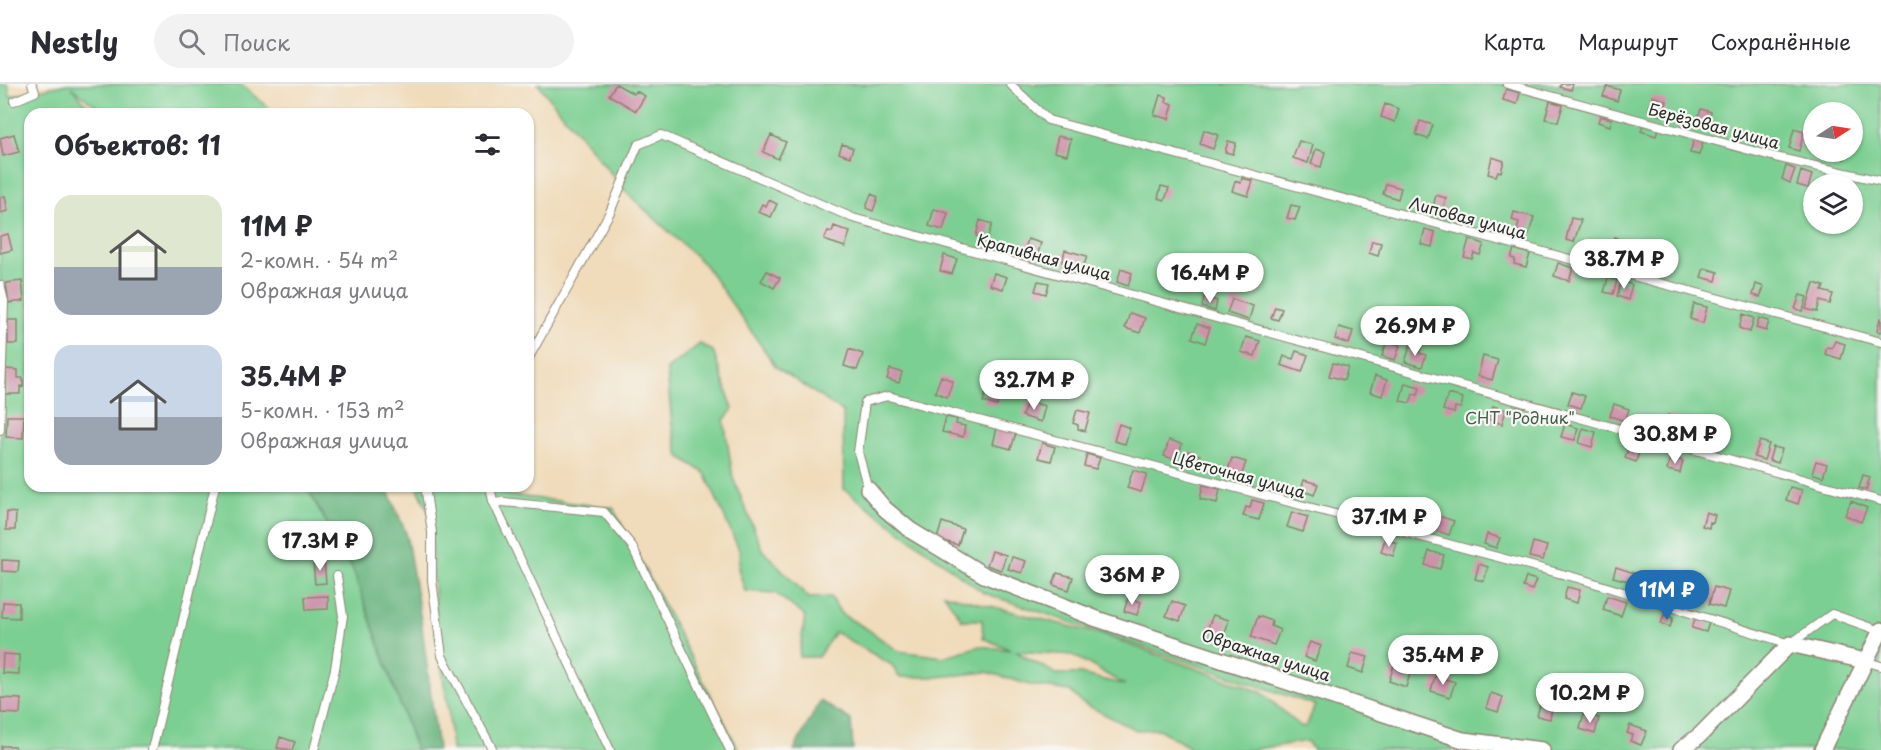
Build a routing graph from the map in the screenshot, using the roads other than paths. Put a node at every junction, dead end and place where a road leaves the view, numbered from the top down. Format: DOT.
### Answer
graph roads {
  1 [pos="32,84"];
  2 [pos="1010,84"];
  3 [pos="1507,84"];
  4 [pos="14,101"];
  5 [pos="1881,181"];
  6 [pos="0,285"];
  7 [pos="1881,342"];
  8 [pos="534,348"];
  9 [pos="0,430"];
  10 [pos="868,489"];
  11 [pos="214,492"];
  12 [pos="426,492"];
  13 [pos="491,492"];
  14 [pos="493,501"];
  15 [pos="1881,501"];
  16 [pos="337,576"];
  17 [pos="1881,631"];
  18 [pos="1790,644"];
  19 [pos="1866,660"];
  20 [pos="1881,666"];
  21 [pos="152,750"];
  22 [pos="314,750"];
  23 [pos="493,750"];
  24 [pos="610,750"];
  25 [pos="730,750"];
  26 [pos="1542,750"];
  27 [pos="1681,750"];
  28 [pos="1822,750"];
  1 -- 4 [label="lane"];
  2 -- 7 [label="lane, Липовая улица"];
  3 -- 5 [label="lane, Берёзовая улица"];
  6 -- 9 [label="lane"];
  8 -- 15 [label="lane, Крапивная улица"];
  10 -- 18 [label="lane, Цветочная улица"];
  10 -- 26 [label="street, Овражная улица"];
  11 -- 21 [label="lane"];
  12 -- 23 [label="lane"];
  13 -- 14 [label="lane"];
  14 -- 24 [label="lane"];
  14 -- 25 [label="lane"];
  16 -- 22 [label="lane"];
  17 -- 18 [label="lane"];
  17 -- 19 [label="street"];
  18 -- 19 [label="street"];
  18 -- 27 [label="street"];
  19 -- 20 [label="lane"];
  19 -- 28 [label="street"];
}
